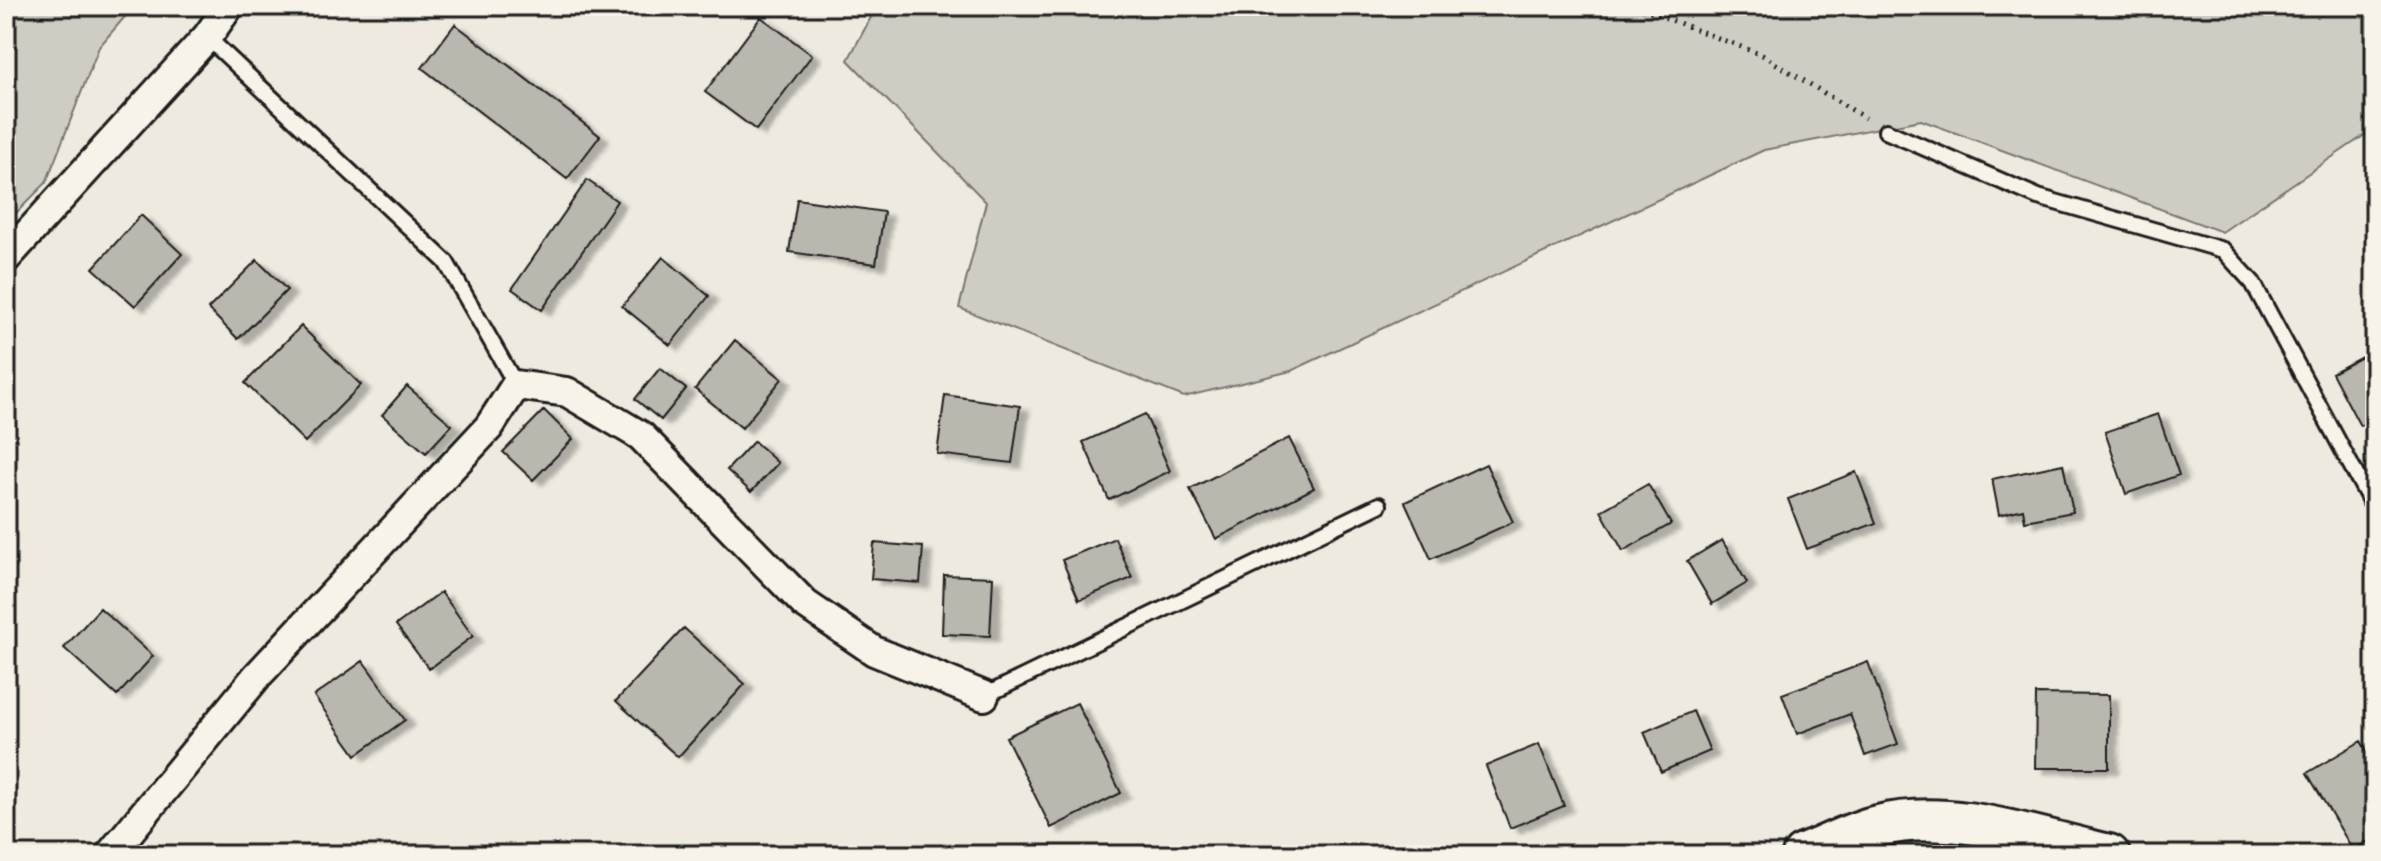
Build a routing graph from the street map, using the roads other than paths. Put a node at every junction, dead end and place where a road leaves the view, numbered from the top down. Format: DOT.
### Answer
graph roads {
  1 [pos="229,6"];
  2 [pos="207,37"];
  3 [pos="1886,131"];
  4 [pos="6,258"];
  5 [pos="516,385"];
  6 [pos="1379,505"];
  7 [pos="2375,510"];
  8 [pos="984,696"];
  9 [pos="110,855"];
  10 [pos="1803,855"];
  11 [pos="2109,855"];
  1 -- 2 [label="street"];
  2 -- 4 [label="street"];
  2 -- 5 [label="lane"];
  3 -- 7 [label="lane"];
  5 -- 8 [label="street"];
  5 -- 9 [label="street"];
  6 -- 8 [label="lane"];
  10 -- 11 [label="street"];
}
